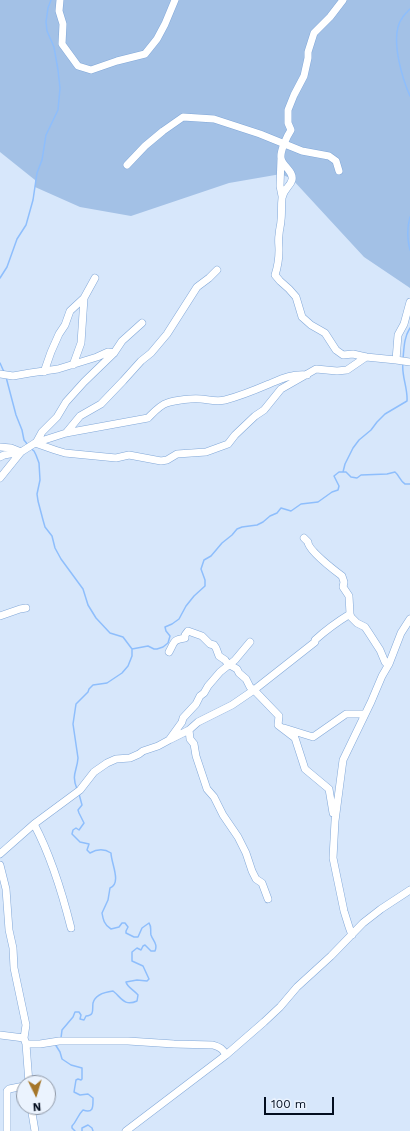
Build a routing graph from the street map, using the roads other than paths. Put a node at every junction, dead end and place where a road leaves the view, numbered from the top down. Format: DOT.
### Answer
graph roads {
  1 [pos="60,0"];
  2 [pos="175,0"];
  3 [pos="343,0"];
  4 [pos="284,144"];
  5 [pos="281,159"];
  6 [pos="127,165"];
  7 [pos="339,171"];
  8 [pos="282,197"];
  9 [pos="217,270"];
  10 [pos="95,278"];
  11 [pos="84,298"];
  12 [pos="410,302"];
  13 [pos="142,323"];
  14 [pos="114,353"];
  15 [pos="366,357"];
  16 [pos="396,360"];
  17 [pos="410,362"];
  18 [pos="73,365"];
  19 [pos="44,372"];
  20 [pos="0,374"];
  21 [pos="307,375"];
  22 [pos="66,433"];
  23 [pos="36,443"];
  24 [pos="0,447"];
  25 [pos="21,452"];
  26 [pos="0,457"];
  27 [pos="0,478"];
  28 [pos="304,538"];
  29 [pos="26,608"];
  30 [pos="350,614"];
  31 [pos="0,616"];
  32 [pos="410,619"];
  33 [pos="250,642"];
  34 [pos="169,652"];
  35 [pos="228,664"];
  36 [pos="388,665"];
  37 [pos="254,690"];
  38 [pos="365,714"];
  39 [pos="278,725"];
  40 [pos="189,730"];
  41 [pos="169,740"];
  42 [pos="335,821"];
  43 [pos="34,824"];
  44 [pos="0,854"];
  45 [pos="0,865"];
  46 [pos="410,890"];
  47 [pos="268,900"];
  48 [pos="71,928"];
  49 [pos="352,935"];
  50 [pos="0,1035"];
  51 [pos="25,1041"];
  52 [pos="226,1055"];
  53 [pos="28,1075"];
  54 [pos="16,1088"];
  55 [pos="32,1115"];
  56 [pos="7,1131"];
  57 [pos="35,1131"];
  58 [pos="126,1131"];
  1 -- 2 [label="street"];
  3 -- 4 [label="street"];
  4 -- 5 [label="street"];
  4 -- 6 [label="street"];
  4 -- 7 [label="street"];
  5 -- 8 [label="street"];
  5 -- 8 [label="street"];
  8 -- 15 [label="street"];
  9 -- 22 [label="street"];
  10 -- 11 [label="street"];
  11 -- 18 [label="street"];
  11 -- 19 [label="street"];
  12 -- 16 [label="street"];
  13 -- 14 [label="street"];
  14 -- 18 [label="street"];
  14 -- 23 [label="street"];
  15 -- 16 [label="street"];
  15 -- 21 [label="street"];
  16 -- 17 [label="street"];
  18 -- 19 [label="street"];
  19 -- 20 [label="street"];
  21 -- 22 [label="street"];
  21 -- 23 [label="street"];
  22 -- 23 [label="street"];
  23 -- 25 [label="street"];
  24 -- 25 [label="street"];
  25 -- 26 [label="street"];
  25 -- 27 [label="street"];
  28 -- 30 [label="street"];
  29 -- 31 [label="street"];
  30 -- 36 [label="street"];
  30 -- 37 [label="street"];
  32 -- 36 [label="street"];
  33 -- 35 [label="street"];
  34 -- 35 [label="street"];
  35 -- 37 [label="street"];
  35 -- 41 [label="street"];
  36 -- 38 [label="street"];
  37 -- 39 [label="street"];
  37 -- 40 [label="street"];
  38 -- 39 [label="street"];
  38 -- 42 [label="street"];
  39 -- 42 [label="street"];
  40 -- 41 [label="street"];
  40 -- 47 [label="street"];
  41 -- 43 [label="street"];
  42 -- 49 [label="street"];
  43 -- 44 [label="street"];
  43 -- 48 [label="street"];
  45 -- 51 [label="street"];
  46 -- 49 [label="street"];
  49 -- 52 [label="street"];
  50 -- 51 [label="street"];
  51 -- 52 [label="street"];
  51 -- 53 [label="street"];
  52 -- 58 [label="street"];
  54 -- 56 [label="street"];
  55 -- 57 [label="street"];
}
